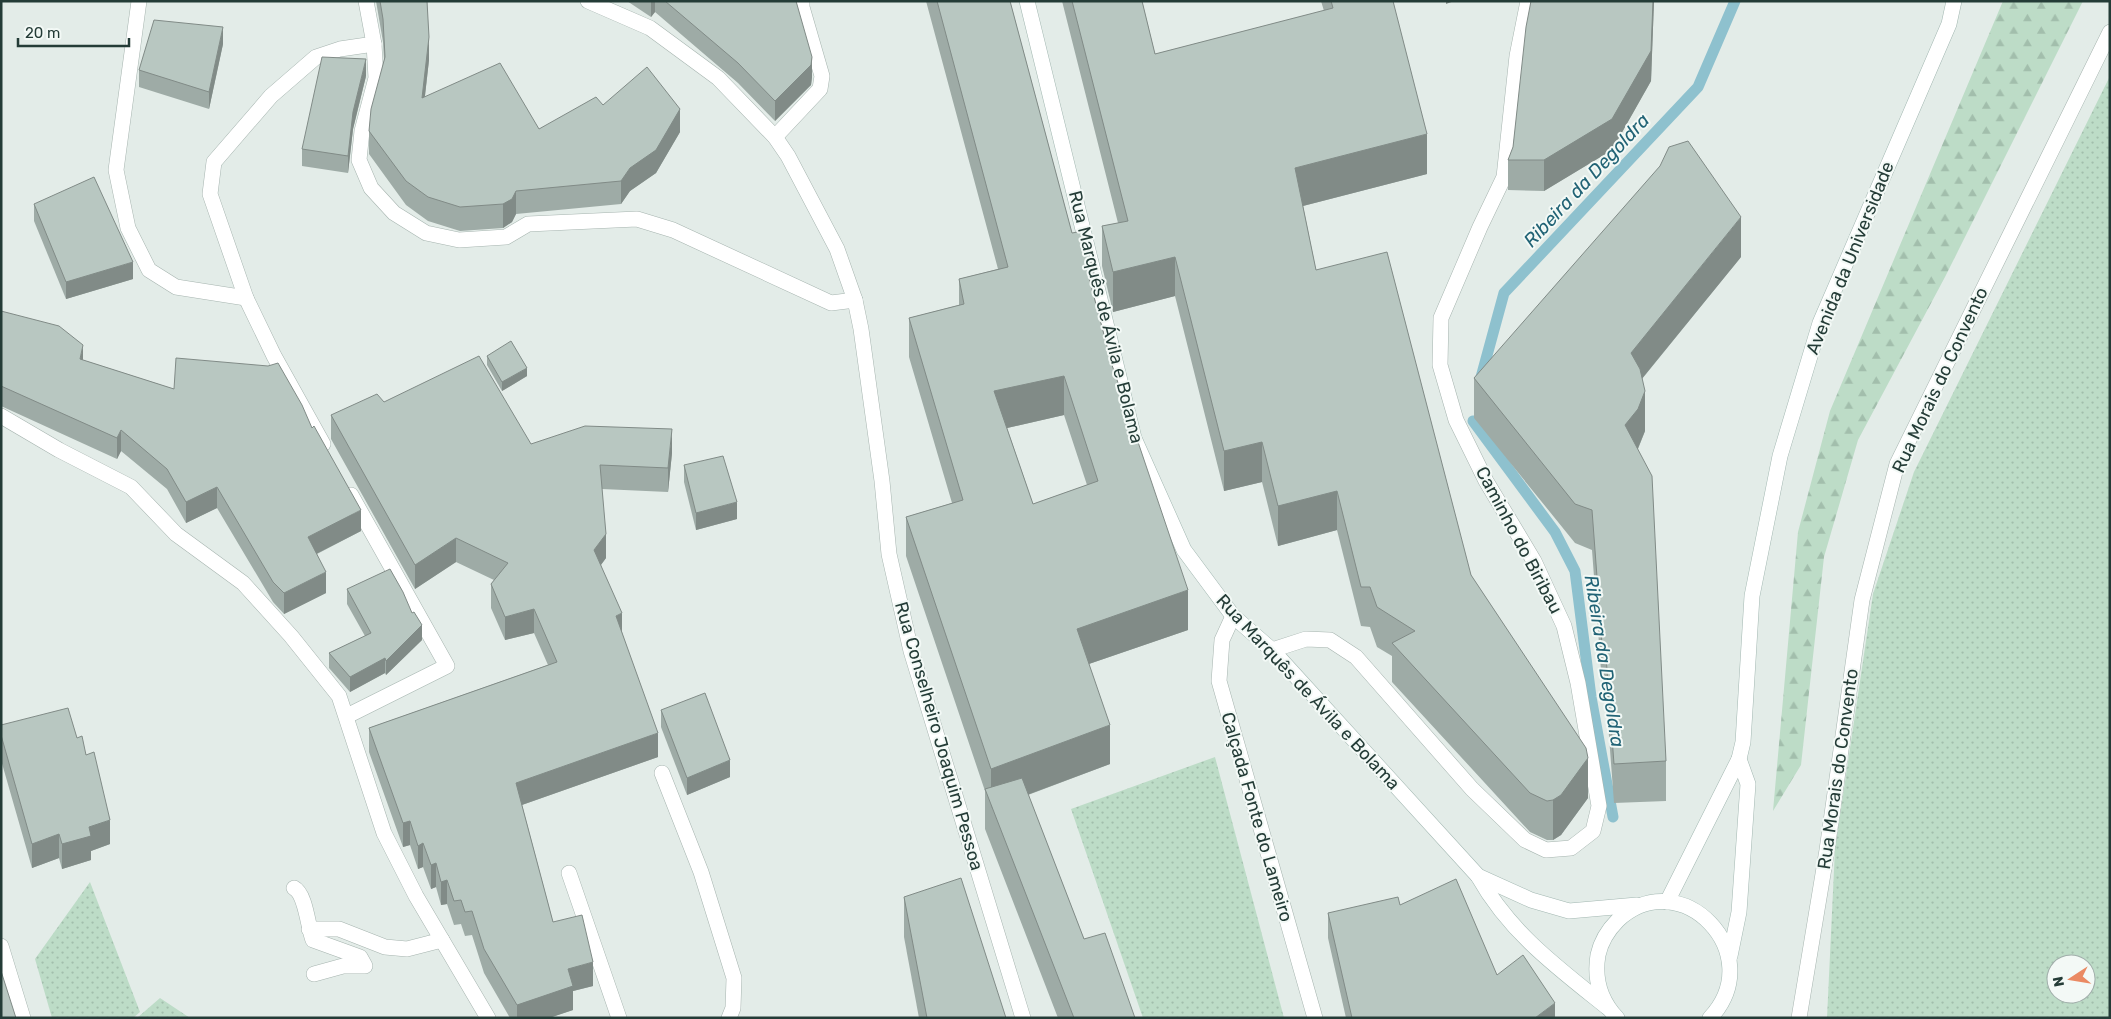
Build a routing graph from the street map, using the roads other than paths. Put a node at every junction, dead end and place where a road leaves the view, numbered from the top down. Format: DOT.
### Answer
graph roads {
  1 [pos="139,1"];
  2 [pos="366,1"];
  3 [pos="588,1"];
  4 [pos="802,1"];
  5 [pos="1027,1"];
  6 [pos="1528,1"];
  7 [pos="1954,1"];
  8 [pos="2110,32"];
  9 [pos="374,44"];
  10 [pos="775,137"];
  11 [pos="246,298"];
  12 [pos="855,300"];
  13 [pos="1,416"];
  14 [pos="329,454"];
  15 [pos="342,479"];
  16 [pos="1233,616"];
  17 [pos="1272,650"];
  18 [pos="347,716"];
  19 [pos="1739,759"];
  20 [pos="662,773"];
  21 [pos="570,873"];
  22 [pos="1478,876"];
  23 [pos="294,888"];
  24 [pos="1667,902"];
  25 [pos="1646,904"];
  26 [pos="309,929"];
  27 [pos="442,940"];
  28 [pos="1,946"];
  29 [pos="1730,956"];
  30 [pos="314,974"];
  31 [pos="1612,1013"];
  32 [pos="23,1018"];
  33 [pos="488,1018"];
  34 [pos="620,1018"];
  35 [pos="729,1018"];
  36 [pos="1023,1018"];
  37 [pos="1314,1018"];
  38 [pos="1710,1018"];
  39 [pos="1799,1018"];
  1 -- 11 [label="street"];
  2 -- 9 [label="street"];
  3 -- 10 [label="street, Rua Conselheiro Joaquim Pessoa"];
  4 -- 10 [label="street"];
  5 -- 16 [label="street, Rua Marquês de Ávila e Bolama"];
  6 -- 17 [label="street, Caminho do Biribau"];
  7 -- 19 [label="street, Avenida da Universidade"];
  8 -- 39 [label="street, Rua Morais do Convento"];
  9 -- 11 [label="street"];
  9 -- 12 [label="street"];
  10 -- 12 [label="street, Rua Conselheiro Joaquim Pessoa"];
  11 -- 14 [label="street"];
  12 -- 36 [label="street, Rua Conselheiro Joaquim Pessoa"];
  13 -- 18 [label="street"];
  15 -- 18 [label="street"];
  16 -- 17 [label="street, Rua Marquês de Ávila e Bolama"];
  16 -- 37 [label="street, Calçada Fonte do Lameiro"];
  17 -- 22 [label="street, Rua Marquês de Ávila e Bolama"];
  18 -- 27 [label="street"];
  19 -- 24 [label="street, Avenida da Universidade"];
  19 -- 29 [label="street"];
  20 -- 35 [label="street"];
  21 -- 34 [label="street"];
  22 -- 25 [label="street, Rua Marquês de Ávila e Bolama"];
  22 -- 31 [label="street, Rua Marquês de Ávila e Bolama"];
  23 -- 26 [label="street"];
  24 -- 25 [label="street, Rua Marquês de Ávila e Bolama"];
  24 -- 29 [label="street, Rua Marquês de Ávila e Bolama"];
  25 -- 31 [label="street"];
  26 -- 27 [label="street"];
  26 -- 30 [label="street"];
  27 -- 33 [label="street"];
  28 -- 32 [label="street"];
  29 -- 38 [label="street"];
}
